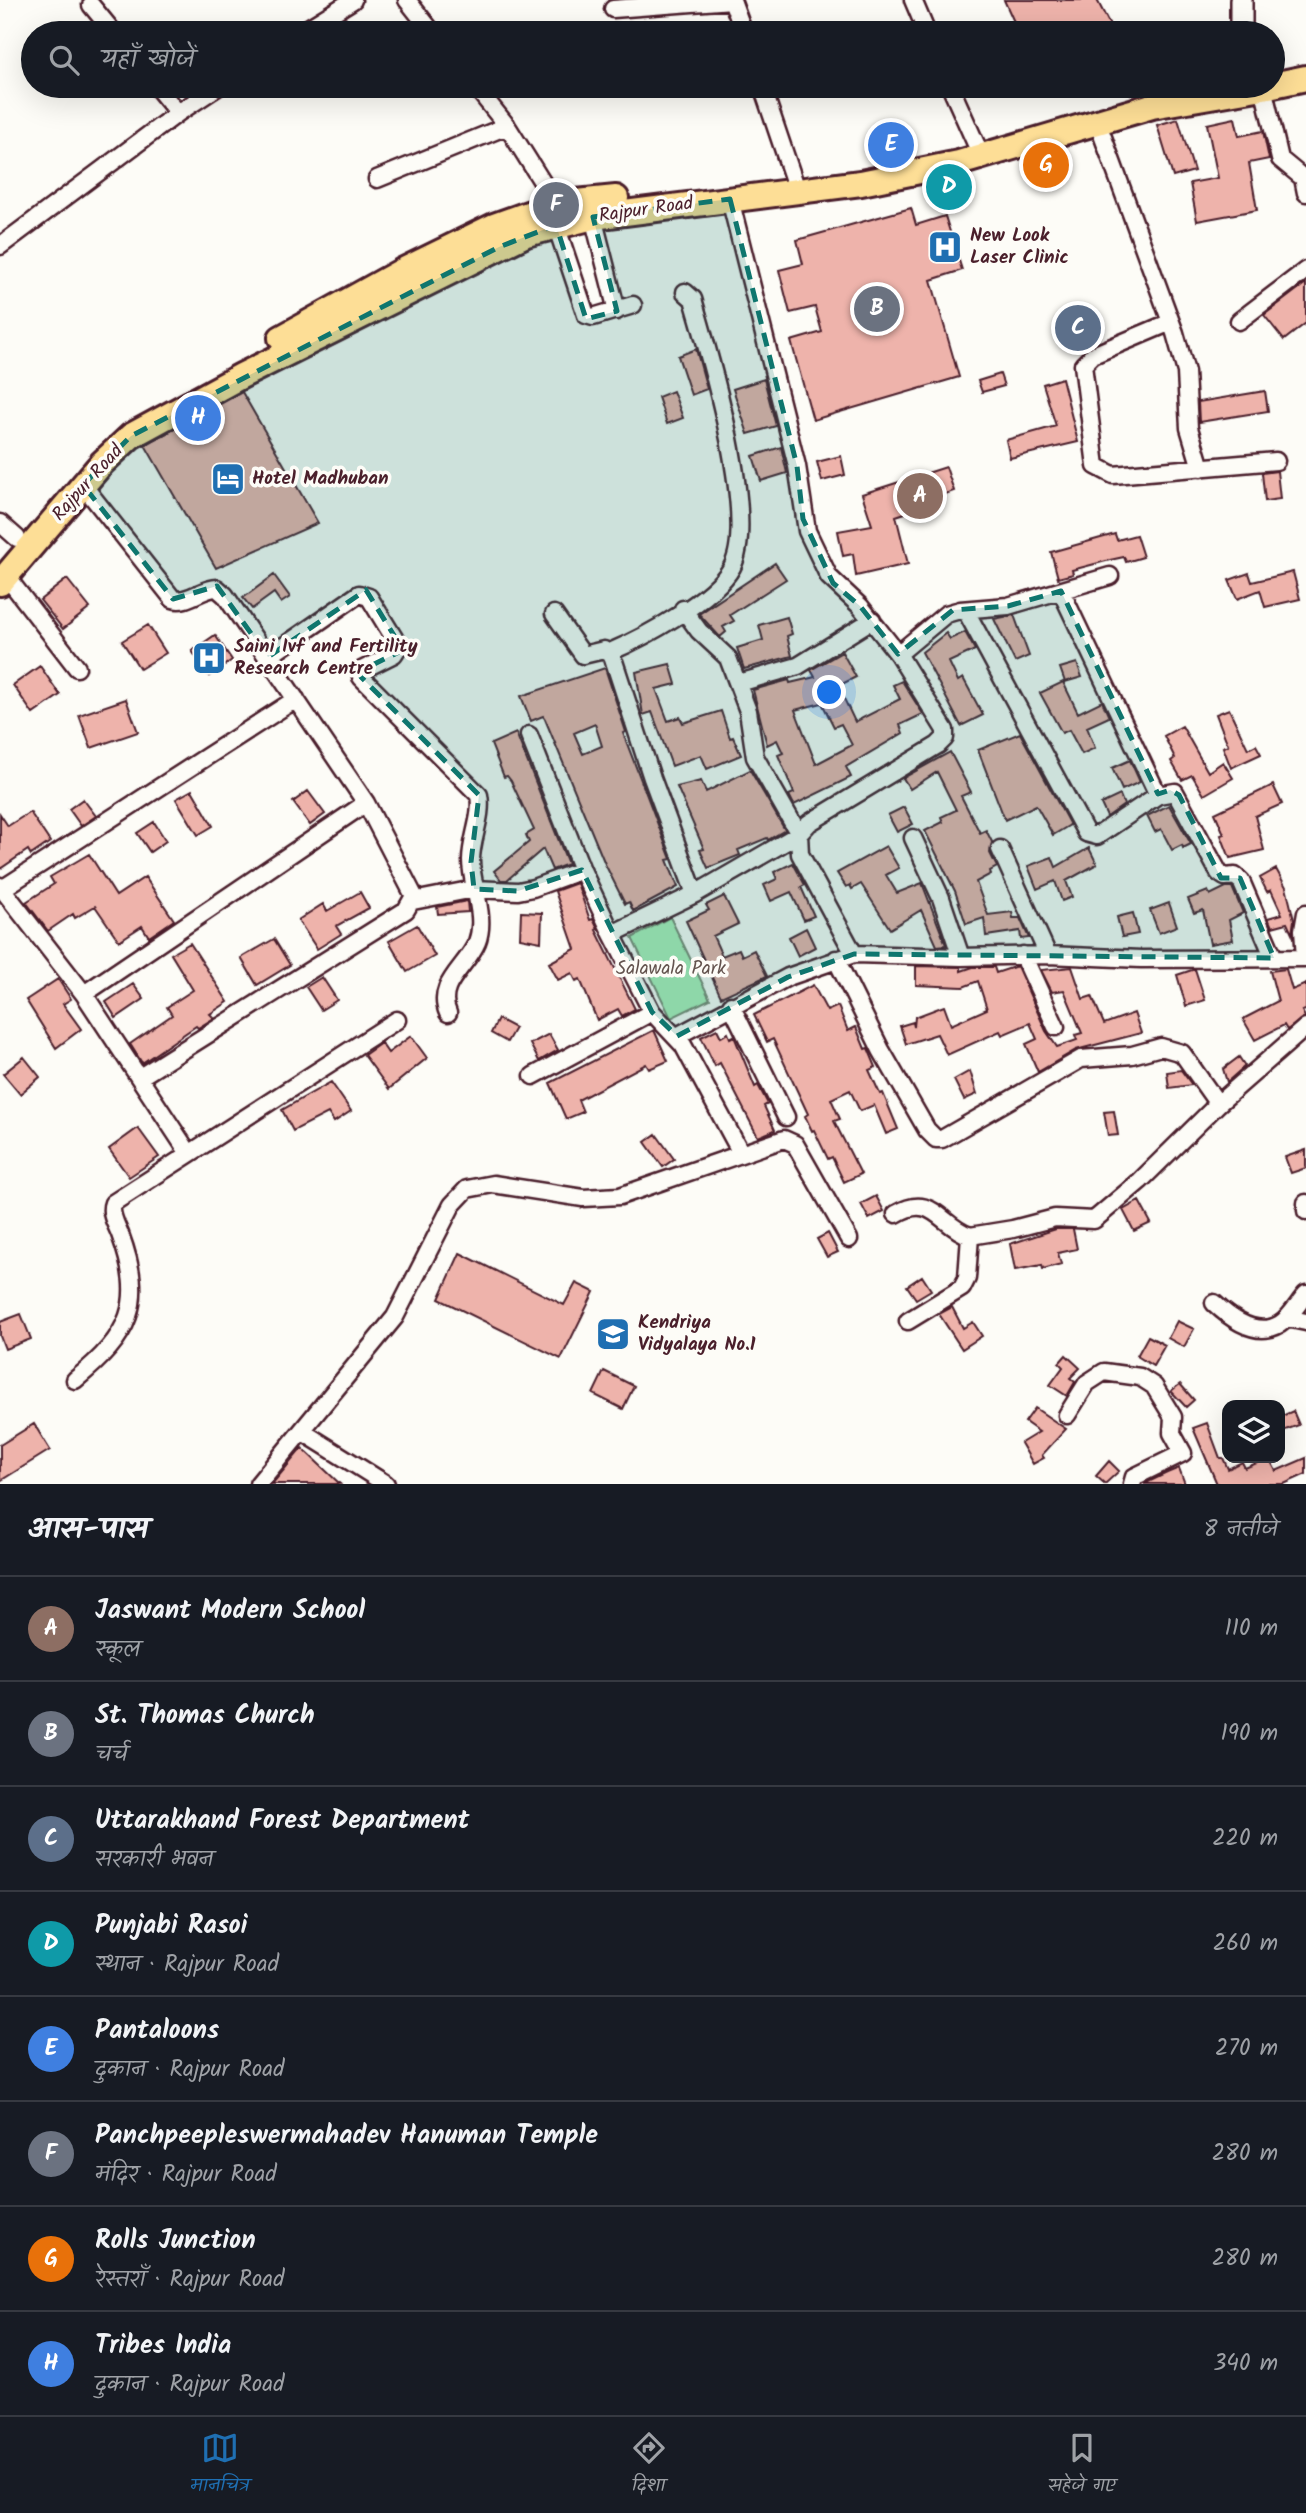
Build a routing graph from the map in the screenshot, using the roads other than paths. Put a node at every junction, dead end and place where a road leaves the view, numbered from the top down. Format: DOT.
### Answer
graph roads {
  1 [pos="407,0"];
  2 [pos="732,0"];
  3 [pos="913,0"];
  4 [pos="342,2"];
  5 [pos="91,5"];
  6 [pos="613,9"];
  7 [pos="104,21"];
  8 [pos="316,21"];
  9 [pos="424,21"];
  10 [pos="740,21"];
  11 [pos="922,21"];
  12 [pos="1306,68"];
  13 [pos="1285,77"];
  14 [pos="1306,78"];
  15 [pos="1285,81"];
  16 [pos="166,98"];
  17 [pos="201,98"];
  18 [pos="485,98"];
  19 [pos="766,98"];
  20 [pos="955,98"];
  21 [pos="1138,98"];
  22 [pos="1193,98"];
  23 [pos="1271,98"];
  24 [pos="178,113"];
  25 [pos="1097,121"];
  26 [pos="507,126"];
  27 [pos="975,144"];
  28 [pos="377,179"];
  29 [pos="794,181"];
  30 [pos="1306,193"];
  31 [pos="730,199"];
  32 [pos="556,215"];
  33 [pos="593,217"];
  34 [pos="0,246"];
  35 [pos="1306,271"];
  36 [pos="685,292"];
  37 [pos="1239,321"];
  38 [pos="1171,322"];
  39 [pos="1276,461"];
  40 [pos="1201,468"];
  41 [pos="83,485"];
  42 [pos="9,530"];
  43 [pos="2,572"];
  44 [pos="1110,576"];
  45 [pos="1061,591"];
  46 [pos="683,609"];
  47 [pos="960,610"];
  48 [pos="554,614"];
  49 [pos="872,620"];
  50 [pos="610,652"];
  51 [pos="898,654"];
  52 [pos="268,657"];
  53 [pos="77,668"];
  54 [pos="739,683"];
  55 [pos="296,699"];
  56 [pos="529,735"];
  57 [pos="1158,795"];
  58 [pos="366,803"];
  59 [pos="799,834"];
  60 [pos="913,838"];
  61 [pos="1000,849"];
  62 [pos="582,870"];
  63 [pos="1,887"];
  64 [pos="474,889"];
  65 [pos="695,894"];
  66 [pos="413,901"];
  67 [pos="1306,913"];
  68 [pos="612,934"];
  69 [pos="854,954"];
  70 [pos="1023,954"];
  71 [pos="1048,955"];
  72 [pos="961,957"];
  73 [pos="1274,958"];
  74 [pos="1306,958"];
  75 [pos="836,959"];
  76 [pos="84,994"];
  77 [pos="731,1005"];
  78 [pos="652,1012"];
  79 [pos="448,1013"];
  80 [pos="397,1020"];
  81 [pos="1056,1027"];
  82 [pos="1306,1027"];
  83 [pos="677,1036"];
  84 [pos="533,1076"];
  85 [pos="140,1077"];
  86 [pos="1218,1104"];
  87 [pos="786,1117"];
  88 [pos="188,1152"];
  89 [pos="741,1153"];
  90 [pos="1306,1203"];
  91 [pos="1306,1210"];
  92 [pos="895,1214"];
  93 [pos="970,1236"];
  94 [pos="849,1239"];
  95 [pos="1306,1294"];
  96 [pos="1214,1303"];
  97 [pos="1287,1318"];
  98 [pos="908,1321"];
  99 [pos="1306,1322"];
  100 [pos="75,1380"];
  101 [pos="1067,1415"];
  102 [pos="303,1432"];
  103 [pos="258,1484"];
  104 [pos="386,1484"];
  105 [pos="1132,1484"];
  1 -- 9 [label="street"];
  2 -- 6 [label="street"];
  2 -- 10 [label="street"];
  3 -- 11 [label="street"];
  4 -- 8 [label="street"];
  5 -- 7 [label="street"];
  12 -- 13 [label="main road, Rajpur Road"];
  14 -- 15 [label="main road, Rajpur Road"];
  16 -- 24 [label="street"];
  17 -- 24 [label="street"];
  18 -- 26 [label="street"];
  19 -- 29 [label="street"];
  20 -- 27 [label="street"];
  21 -- 27 [label="main road, Rajpur Road"];
  22 -- 25 [label="main road, Rajpur Road"];
  23 -- 30 [label="street"];
  24 -- 34 [label="street"];
  25 -- 31 [label="main road, Rajpur Road"];
  25 -- 38 [label="street"];
  26 -- 28 [label="street"];
  26 -- 32 [label="street"];
  27 -- 29 [label="main road, Rajpur Road"];
  29 -- 32 [label="main road, Rajpur Road"];
  31 -- 33 [label="main road, Rajpur Road"];
  31 -- 49 [label="street"];
  32 -- 33 [label="main road, Rajpur Road"];
  32 -- 33 [label="street"];
  32 -- 41 [label="main road, Rajpur Road"];
  32 -- 42 [label="main road, Rajpur Road"];
  35 -- 37 [label="street"];
  36 -- 46 [label="street"];
  38 -- 40 [label="street"];
  38 -- 40 [label="street"];
  39 -- 40 [label="street"];
  41 -- 43 [label="main road, Rajpur Road"];
  41 -- 52 [label="street"];
  42 -- 43 [label="main road, Rajpur Road"];
  43 -- 53 [label="street"];
  44 -- 45 [label="street"];
  45 -- 47 [label="street"];
  45 -- 57 [label="street"];
  46 -- 50 [label="street"];
  46 -- 54 [label="street"];
  47 -- 51 [label="street"];
  47 -- 57 [label="street"];
  48 -- 50 [label="street"];
  49 -- 51 [label="street"];
  49 -- 54 [label="street"];
  50 -- 65 [label="street"];
  51 -- 59 [label="street"];
  52 -- 55 [label="street"];
  52 -- 64 [label="street"];
  54 -- 59 [label="street"];
  55 -- 58 [label="street"];
  55 -- 63 [label="street"];
  56 -- 62 [label="street"];
  57 -- 73 [label="street"];
  58 -- 66 [label="street"];
  58 -- 76 [label="street"];
  59 -- 65 [label="street"];
  59 -- 69 [label="street"];
  60 -- 72 [label="street"];
  61 -- 71 [label="street"];
  62 -- 64 [label="street"];
  62 -- 68 [label="street"];
  63 -- 76 [label="street"];
  64 -- 66 [label="street"];
  64 -- 79 [label="street"];
  65 -- 68 [label="street"];
  66 -- 85 [label="street"];
  67 -- 74 [label="street"];
  68 -- 78 [label="street"];
  69 -- 72 [label="street"];
  69 -- 75 [label="street"];
  70 -- 71 [label="street"];
  70 -- 72 [label="street"];
  70 -- 81 [label="street"];
  71 -- 73 [label="street"];
  73 -- 74 [label="street"];
  75 -- 77 [label="street"];
  75 -- 86 [label="street"];
  76 -- 85 [label="street"];
  77 -- 83 [label="street"];
  77 -- 87 [label="street"];
  78 -- 83 [label="street"];
  78 -- 84 [label="street"];
  80 -- 88 [label="street"];
  82 -- 86 [label="street"];
  83 -- 89 [label="street"];
  85 -- 88 [label="street"];
  86 -- 93 [label="street"];
  88 -- 100 [label="street"];
  89 -- 94 [label="street"];
  89 -- 102 [label="street"];
  90 -- 91 [label="street"];
  92 -- 93 [label="street"];
  93 -- 98 [label="street"];
  95 -- 97 [label="street"];
  96 -- 97 [label="street"];
  97 -- 99 [label="street"];
  101 -- 105 [label="street"];
  102 -- 103 [label="street"];
  102 -- 104 [label="street"];
}
